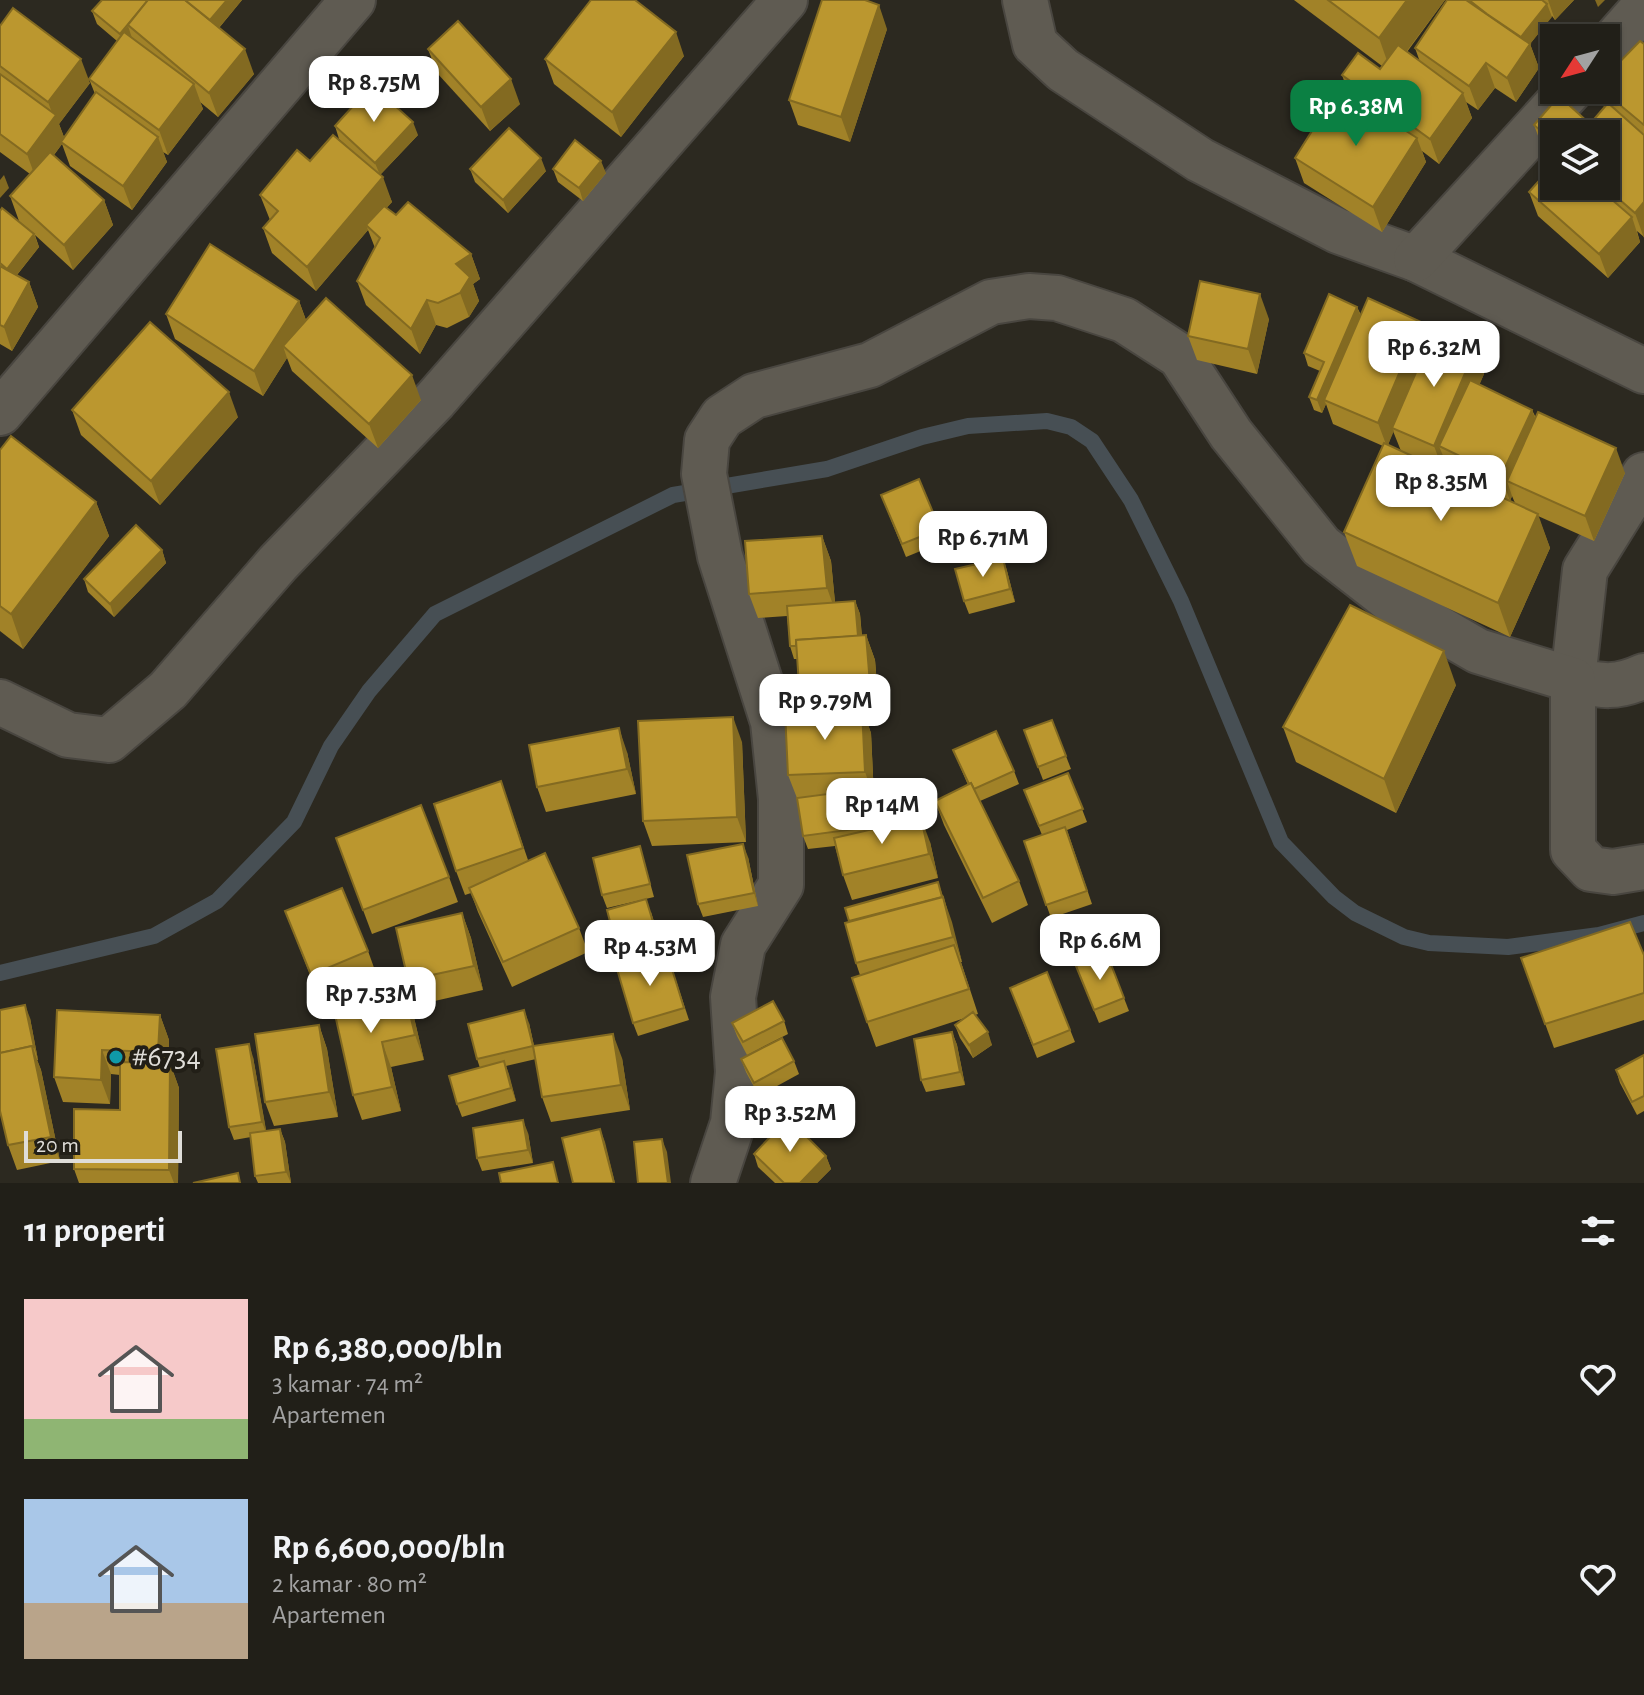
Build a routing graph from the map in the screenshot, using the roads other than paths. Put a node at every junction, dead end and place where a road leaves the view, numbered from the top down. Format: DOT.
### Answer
graph roads {
  1 [pos="353,0"];
  2 [pos="785,0"];
  3 [pos="1025,0"];
  4 [pos="1644,7"];
  5 [pos="1620,34"];
  6 [pos="1557,104"];
  7 [pos="1416,259"];
  8 [pos="1644,371"];
  9 [pos="0,413"];
  10 [pos="1644,475"];
  11 [pos="1644,676"];
  12 [pos="1573,680"];
  13 [pos="0,702"];
  14 [pos="1644,867"];
  15 [pos="713,1183"];
  1 -- 9 [label="street"];
  2 -- 13 [label="street"];
  3 -- 7 [label="street"];
  4 -- 5 [label="street"];
  6 -- 7 [label="street"];
  7 -- 8 [label="street"];
  10 -- 12 [label="street"];
  11 -- 12 [label="street"];
  12 -- 14 [label="street"];
  12 -- 15 [label="street"];
}
